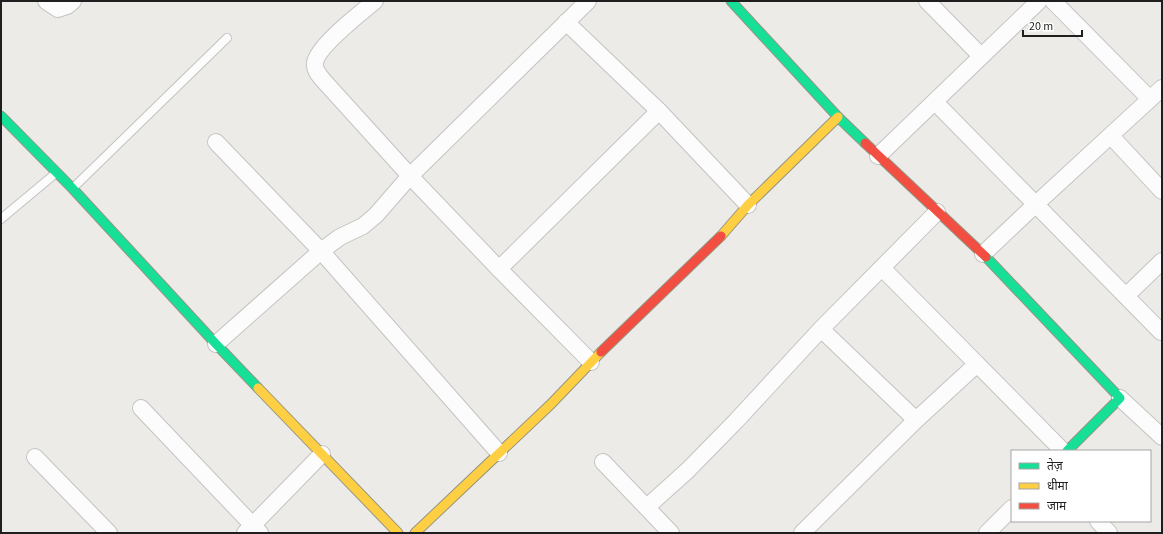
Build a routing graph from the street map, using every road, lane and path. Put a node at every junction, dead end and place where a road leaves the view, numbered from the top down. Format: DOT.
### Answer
graph roads {
  1 [pos="46,1"];
  2 [pos="73,1"];
  3 [pos="375,1"];
  4 [pos="588,1"];
  5 [pos="731,1"];
  6 [pos="927,1"];
  7 [pos="1039,1"];
  8 [pos="1053,1"];
  9 [pos="566,22"];
  10 [pos="228,38"];
  11 [pos="981,56"];
  12 [pos="1162,88"];
  13 [pos="1150,99"];
  14 [pos="935,102"];
  15 [pos="659,111"];
  16 [pos="1,116"];
  17 [pos="838,117"];
  18 [pos="1111,136"];
  19 [pos="216,142"];
  20 [pos="878,156"];
  21 [pos="56,172"];
  22 [pos="410,176"];
  23 [pos="72,189"];
  24 [pos="1162,191"];
  25 [pos="1036,204"];
  26 [pos="748,205"];
  27 [pos="937,212"];
  28 [pos="1,219"];
  29 [pos="321,251"];
  30 [pos="983,254"];
  31 [pos="1162,261"];
  32 [pos="882,268"];
  33 [pos="499,269"];
  34 [pos="1126,296"];
  35 [pos="821,329"];
  36 [pos="1161,332"];
  37 [pos="216,344"];
  38 [pos="591,362"];
  39 [pos="978,364"];
  40 [pos="1120,398"];
  41 [pos="141,408"];
  42 [pos="916,420"];
  43 [pos="1161,433"];
  44 [pos="1062,450"];
  45 [pos="1068,450"];
  46 [pos="499,453"];
  47 [pos="322,454"];
  48 [pos="35,457"];
  49 [pos="602,462"];
  50 [pos="647,507"];
  51 [pos="1011,509"];
  52 [pos="1099,522"];
  53 [pos="252,530"];
  54 [pos="109,533"];
  55 [pos="398,533"];
  56 [pos="415,533"];
  57 [pos="671,533"];
  58 [pos="802,533"];
  59 [pos="987,533"];
  60 [pos="1109,533"];
  1 -- 2 [label="street"];
  3 -- 22 [label="street"];
  4 -- 9 [label="street"];
  5 -- 17 [label="street"];
  6 -- 11 [label="street"];
  7 -- 11 [label="street"];
  8 -- 13 [label="street"];
  9 -- 15 [label="street"];
  9 -- 22 [label="street"];
  10 -- 23 [label="lane"];
  11 -- 14 [label="street"];
  12 -- 13 [label="street"];
  13 -- 18 [label="street"];
  14 -- 20 [label="street"];
  14 -- 25 [label="street"];
  15 -- 26 [label="street"];
  15 -- 33 [label="street"];
  16 -- 21 [label="street"];
  17 -- 20 [label="street"];
  17 -- 26 [label="street"];
  18 -- 24 [label="street"];
  18 -- 25 [label="street"];
  19 -- 29 [label="street"];
  20 -- 27 [label="street"];
  21 -- 23 [label="street"];
  21 -- 28 [label="lane"];
  22 -- 29 [label="street"];
  22 -- 33 [label="street"];
  23 -- 37 [label="street"];
  25 -- 30 [label="street"];
  25 -- 34 [label="street"];
  26 -- 38 [label="street"];
  27 -- 30 [label="street"];
  27 -- 32 [label="street"];
  29 -- 37 [label="street"];
  29 -- 46 [label="street"];
  30 -- 40 [label="street"];
  31 -- 34 [label="street"];
  32 -- 35 [label="street"];
  32 -- 39 [label="street"];
  33 -- 38 [label="street"];
  34 -- 36 [label="street"];
  35 -- 42 [label="street"];
  35 -- 50 [label="street"];
  37 -- 47 [label="street"];
  38 -- 46 [label="street"];
  39 -- 42 [label="street"];
  39 -- 44 [label="street"];
  40 -- 43 [label="street"];
  40 -- 45 [label="street"];
  41 -- 53 [label="street"];
  42 -- 58 [label="street"];
  46 -- 56 [label="street"];
  47 -- 53 [label="street"];
  47 -- 55 [label="street"];
  48 -- 54 [label="street"];
  49 -- 50 [label="street"];
  50 -- 57 [label="street"];
  51 -- 59 [label="street"];
  52 -- 60 [label="street"];
}
